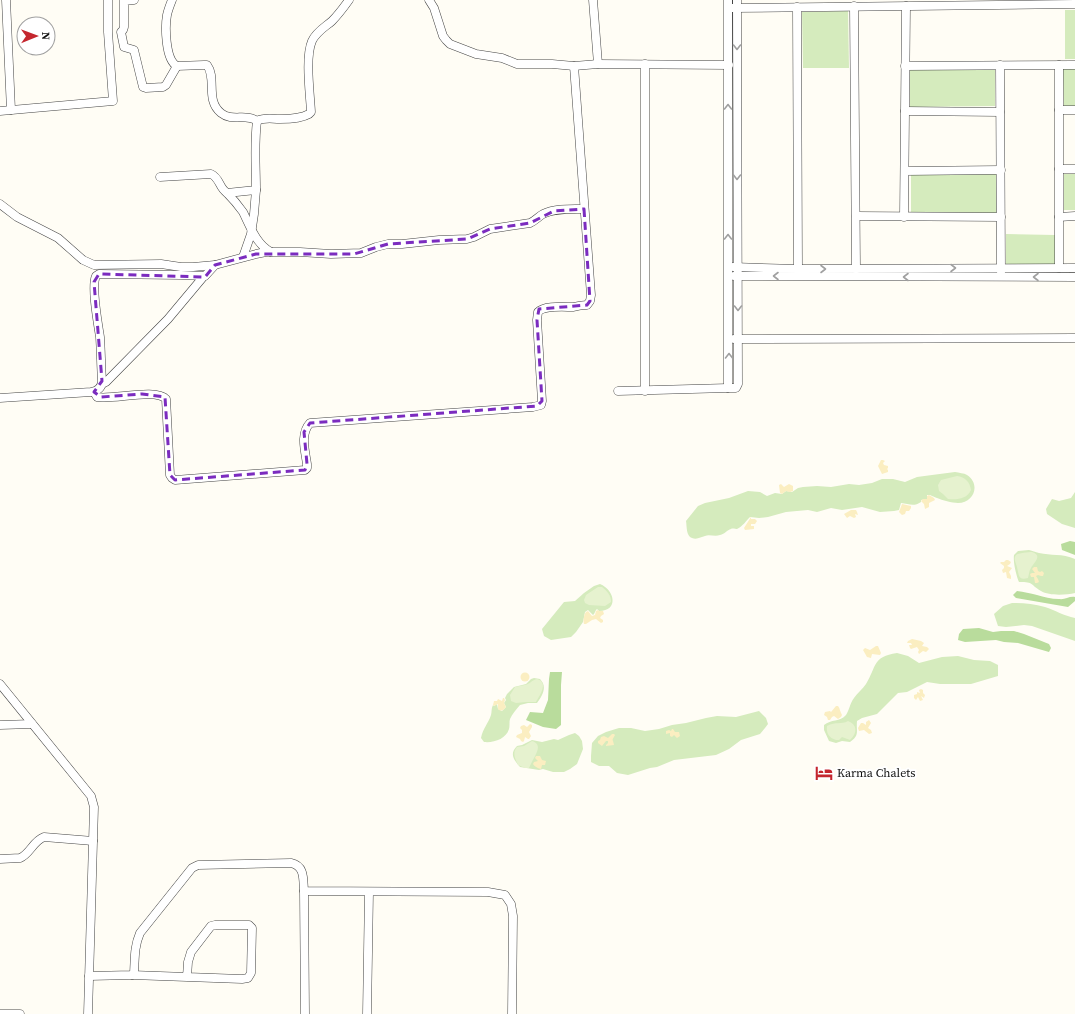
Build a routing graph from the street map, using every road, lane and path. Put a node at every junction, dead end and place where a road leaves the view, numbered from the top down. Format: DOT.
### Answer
graph roads {
  1 [pos="6,0"];
  2 [pos="108,0"];
  3 [pos="124,0"];
  4 [pos="134,0"];
  5 [pos="172,0"];
  6 [pos="349,0"];
  7 [pos="430,0"];
  8 [pos="593,0"];
  9 [pos="1004,3"];
  10 [pos="728,4"];
  11 [pos="737,4"];
  12 [pos="1075,4"];
  13 [pos="854,6"];
  14 [pos="906,6"];
  15 [pos="797,7"];
  16 [pos="108,32"];
  17 [pos="121,36"];
  18 [pos="109,41"];
  19 [pos="598,64"];
  20 [pos="645,64"];
  21 [pos="728,65"];
  22 [pos="1000,65"];
  23 [pos="1059,65"];
  24 [pos="1075,65"];
  25 [pos="177,66"];
  26 [pos="574,66"];
  27 [pos="905,66"];
  28 [pos="11,110"];
  29 [pos="1059,110"];
  30 [pos="1075,110"];
  31 [pos="0,111"];
  32 [pos="905,111"];
  33 [pos="1000,112"];
  34 [pos="257,121"];
  35 [pos="1059,169"];
  36 [pos="1075,169"];
  37 [pos="1001,170"];
  38 [pos="905,171"];
  39 [pos="160,177"];
  40 [pos="256,190"];
  41 [pos="227,193"];
  42 [pos="0,204"];
  43 [pos="584,209"];
  44 [pos="856,216"];
  45 [pos="1059,216"];
  46 [pos="1075,216"];
  47 [pos="904,217"];
  48 [pos="1001,217"];
  49 [pos="252,230"];
  50 [pos="272,252"];
  51 [pos="243,257"];
  52 [pos="215,265"];
  53 [pos="728,267"];
  54 [pos="1001,268"];
  55 [pos="1059,268"];
  56 [pos="1075,268"];
  57 [pos="798,269"];
  58 [pos="856,269"];
  59 [pos="738,272"];
  60 [pos="204,276"];
  61 [pos="728,276"];
  62 [pos="1002,277"];
  63 [pos="1075,277"];
  64 [pos="729,338"];
  65 [pos="1075,338"];
  66 [pos="738,339"];
  67 [pos="102,384"];
  68 [pos="728,388"];
  69 [pos="646,390"];
  70 [pos="618,391"];
  71 [pos="94,392"];
  72 [pos="0,398"];
  73 [pos="0,684"];
  74 [pos="32,724"];
  75 [pos="0,725"];
  76 [pos="93,841"];
  77 [pos="0,859"];
  78 [pos="304,892"];
  79 [pos="370,892"];
  80 [pos="132,975"];
  81 [pos="89,976"];
  82 [pos="187,977"];
  83 [pos="0,1014"];
  84 [pos="20,1014"];
  85 [pos="88,1014"];
  86 [pos="305,1014"];
  87 [pos="367,1014"];
  88 [pos="512,1014"];
  1 -- 28 [label="street"];
  2 -- 16 [label="street"];
  3 -- 4 [label="street"];
  3 -- 17 [label="street"];
  5 -- 25 [label="street"];
  6 -- 34 [label="street"];
  7 -- 26 [label="street"];
  8 -- 19 [label="street"];
  9 -- 12 [label="street"];
  9 -- 14 [label="street"];
  10 -- 11 [label="street"];
  10 -- 21 [label="street"];
  11 -- 15 [label="street"];
  11 -- 59 [label="street, one-way"];
  13 -- 14 [label="street"];
  13 -- 15 [label="street"];
  13 -- 44 [label="street"];
  14 -- 27 [label="street"];
  15 -- 57 [label="street"];
  16 -- 17 [label="street"];
  16 -- 18 [label="street"];
  17 -- 18 [label="street"];
  17 -- 25 [label="street"];
  18 -- 28 [label="street"];
  19 -- 20 [label="street"];
  19 -- 26 [label="street"];
  20 -- 21 [label="street"];
  20 -- 69 [label="street"];
  53 -- 21 [label="street, one-way"];
  22 -- 23 [label="street"];
  22 -- 27 [label="street"];
  22 -- 33 [label="street"];
  23 -- 24 [label="street"];
  23 -- 29 [label="street"];
  25 -- 34 [label="street"];
  26 -- 43 [label="street"];
  27 -- 32 [label="street"];
  28 -- 31 [label="street"];
  29 -- 30 [label="street"];
  29 -- 35 [label="street"];
  32 -- 33 [label="street"];
  32 -- 38 [label="street"];
  33 -- 37 [label="street"];
  34 -- 40 [label="street"];
  35 -- 36 [label="street"];
  35 -- 45 [label="street"];
  37 -- 38 [label="street"];
  37 -- 48 [label="street"];
  38 -- 47 [label="street"];
  39 -- 41 [label="street"];
  40 -- 41 [label="street"];
  40 -- 49 [label="street"];
  41 -- 49 [label="street"];
  42 -- 52 [label="street"];
  43 -- 50 [label="street"];
  43 -- 71 [label="street"];
  44 -- 47 [label="street"];
  44 -- 58 [label="street"];
  45 -- 46 [label="street"];
  45 -- 55 [label="street"];
  47 -- 48 [label="street"];
  48 -- 54 [label="street"];
  49 -- 50 [label="street"];
  49 -- 51 [label="street"];
  50 -- 51 [label="street"];
  51 -- 52 [label="street"];
  52 -- 60 [label="street"];
  53 -- 59 [label="street"];
  53 -- 61 [label="street"];
  54 -- 55 [label="street"];
  58 -- 54 [label="street, one-way"];
  54 -- 62 [label="street"];
  55 -- 56 [label="street"];
  57 -- 58 [label="street, one-way"];
  57 -- 59 [label="street"];
  59 -- 61 [label="street"];
  62 -- 59 [label="street, one-way"];
  59 -- 66 [label="street, one-way"];
  60 -- 67 [label="street"];
  60 -- 67 [label="street"];
  61 -- 64 [label="street"];
  63 -- 62 [label="street, one-way"];
  64 -- 66 [label="street"];
  68 -- 64 [label="street, one-way"];
  65 -- 66 [label="street"];
  66 -- 68 [label="street"];
  67 -- 71 [label="street"];
  68 -- 69 [label="street"];
  69 -- 70 [label="street"];
  71 -- 72 [label="street"];
  73 -- 74 [label="street"];
  74 -- 75 [label="street"];
  74 -- 76 [label="street"];
  76 -- 77 [label="street"];
  76 -- 81 [label="street"];
  78 -- 79 [label="street"];
  78 -- 80 [label="street"];
  78 -- 86 [label="street"];
  79 -- 87 [label="street"];
  79 -- 88 [label="street"];
  80 -- 81 [label="street"];
  80 -- 82 [label="street"];
  81 -- 85 [label="street"];
  82 -- 82 [label="street"];
  83 -- 84 [label="street"];
}
